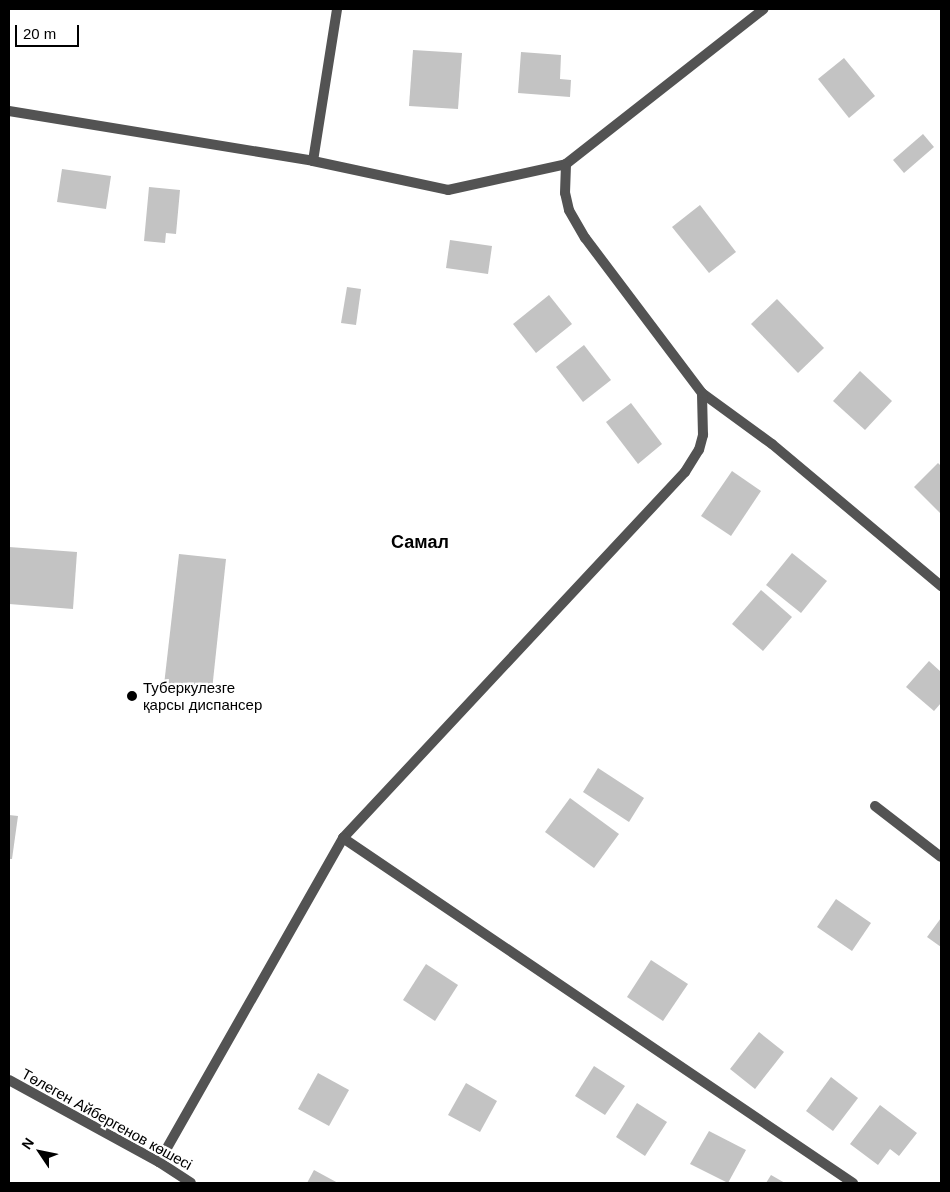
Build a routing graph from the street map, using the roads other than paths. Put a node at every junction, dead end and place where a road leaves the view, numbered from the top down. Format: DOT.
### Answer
graph roads {
  1 [pos="336,9"];
  2 [pos="764,9"];
  3 [pos="9,112"];
  4 [pos="313,161"];
  5 [pos="566,164"];
  6 [pos="702,393"];
  7 [pos="941,586"];
  8 [pos="875,806"];
  9 [pos="343,838"];
  10 [pos="941,857"];
  11 [pos="9,1080"];
  12 [pos="159,1162"];
  13 [pos="191,1183"];
  14 [pos="853,1183"];
  1 -- 4 [label="street"];
  2 -- 5 [label="street"];
  3 -- 4 [label="street"];
  4 -- 5 [label="street"];
  5 -- 6 [label="street"];
  6 -- 7 [label="street"];
  6 -- 9 [label="street"];
  8 -- 10 [label="street"];
  9 -- 12 [label="street"];
  9 -- 14 [label="street"];
  11 -- 12 [label="street, Төлеген Айбергенов көшесі"];
  12 -- 13 [label="street, Төлеген Айбергенов көшесі"];
}
